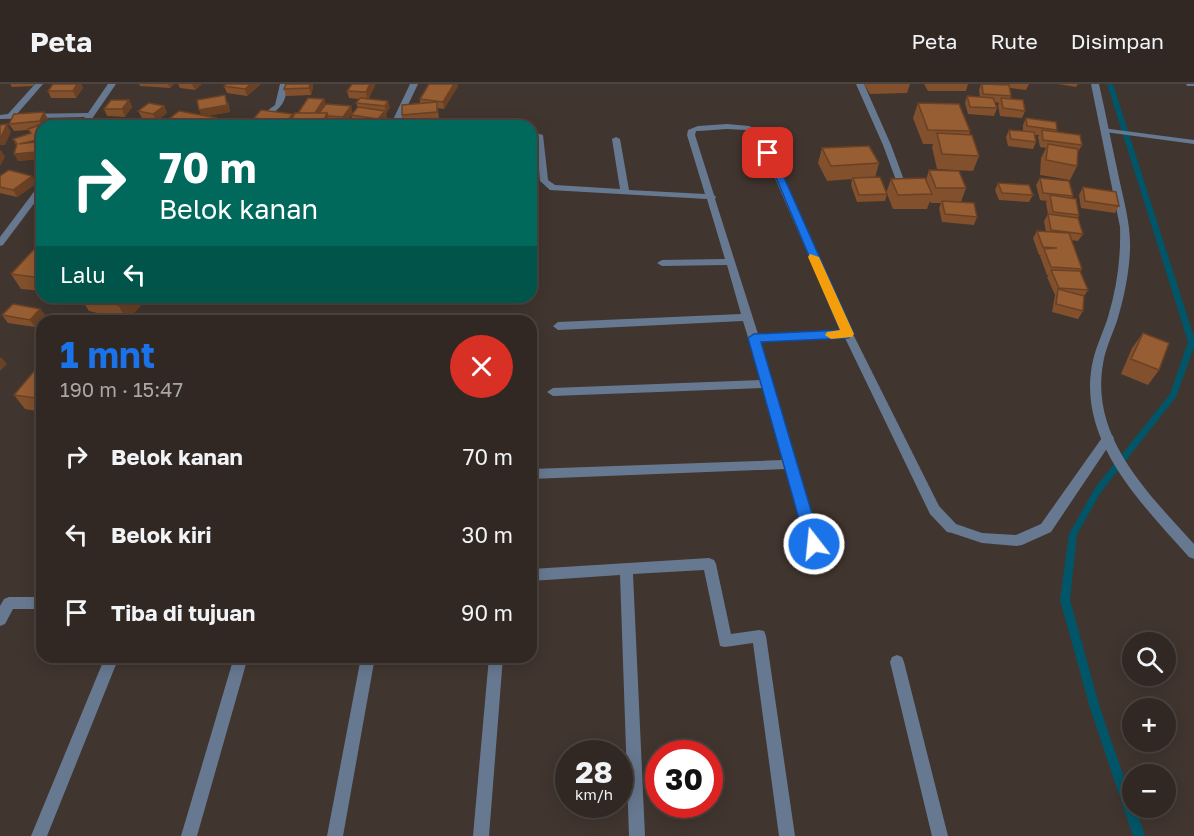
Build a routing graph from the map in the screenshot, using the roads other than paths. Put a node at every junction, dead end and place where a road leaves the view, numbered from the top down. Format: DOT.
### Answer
graph roads {
  1 [pos="39,84"];
  2 [pos="112,84"];
  3 [pos="284,84"];
  4 [pos="414,84"];
  5 [pos="860,84"];
  6 [pos="1095,84"];
  7 [pos="90,115"];
  8 [pos="0,117"];
  9 [pos="10,117"];
  10 [pos="87,120"];
  11 [pos="260,120"];
  12 [pos="397,120"];
  13 [pos="1105,130"];
  14 [pos="539,135"];
  15 [pos="616,139"];
  16 [pos="1194,142"];
  17 [pos="904,191"];
  18 [pos="625,192"];
  19 [pos="36,195"];
  20 [pos="712,196"];
  21 [pos="0,243"];
  22 [pos="731,262"];
  23 [pos="663,263"];
  24 [pos="748,317"];
  25 [pos="558,326"];
  26 [pos="848,334"];
  27 [pos="754,338"];
  28 [pos="767,384"];
  29 [pos="553,392"];
  30 [pos="1108,438"];
  31 [pos="791,464"];
  32 [pos="537,474"];
  33 [pos="814,544"];
  34 [pos="1194,553"];
  35 [pos="626,570"];
  36 [pos="537,576"];
  37 [pos="36,603"];
  38 [pos="0,620"];
  39 [pos="897,662"];
  40 [pos="110,663"];
  41 [pos="239,663"];
  42 [pos="367,663"];
  43 [pos="495,663"];
  44 [pos="39,836"];
  45 [pos="189,836"];
  46 [pos="335,836"];
  47 [pos="481,836"];
  48 [pos="637,836"];
  49 [pos="787,836"];
  50 [pos="940,836"];
  1 -- 9 [label="street"];
  2 -- 7 [label="street"];
  3 -- 11 [label="street"];
  4 -- 12 [label="street"];
  5 -- 17 [label="street"];
  6 -- 13 [label="street"];
  7 -- 9 [label="street"];
  7 -- 10 [label="street"];
  8 -- 9 [label="street"];
  13 -- 16 [label="street"];
  13 -- 30 [label="street"];
  14 -- 18 [label="street"];
  15 -- 18 [label="street"];
  18 -- 20 [label="street"];
  19 -- 21 [label="street"];
  20 -- 22 [label="street"];
  20 -- 26 [label="street"];
  22 -- 23 [label="street"];
  22 -- 24 [label="street"];
  24 -- 25 [label="street"];
  24 -- 27 [label="street"];
  26 -- 27 [label="street"];
  26 -- 30 [label="street"];
  27 -- 28 [label="street"];
  28 -- 29 [label="street"];
  28 -- 31 [label="street"];
  30 -- 34 [label="street"];
  31 -- 32 [label="street"];
  31 -- 33 [label="street"];
  35 -- 36 [label="street"];
  35 -- 48 [label="street"];
  35 -- 49 [label="street"];
  37 -- 38 [label="street"];
  39 -- 50 [label="street"];
  40 -- 44 [label="street"];
  41 -- 45 [label="street"];
  42 -- 46 [label="street"];
  43 -- 47 [label="street"];
}
